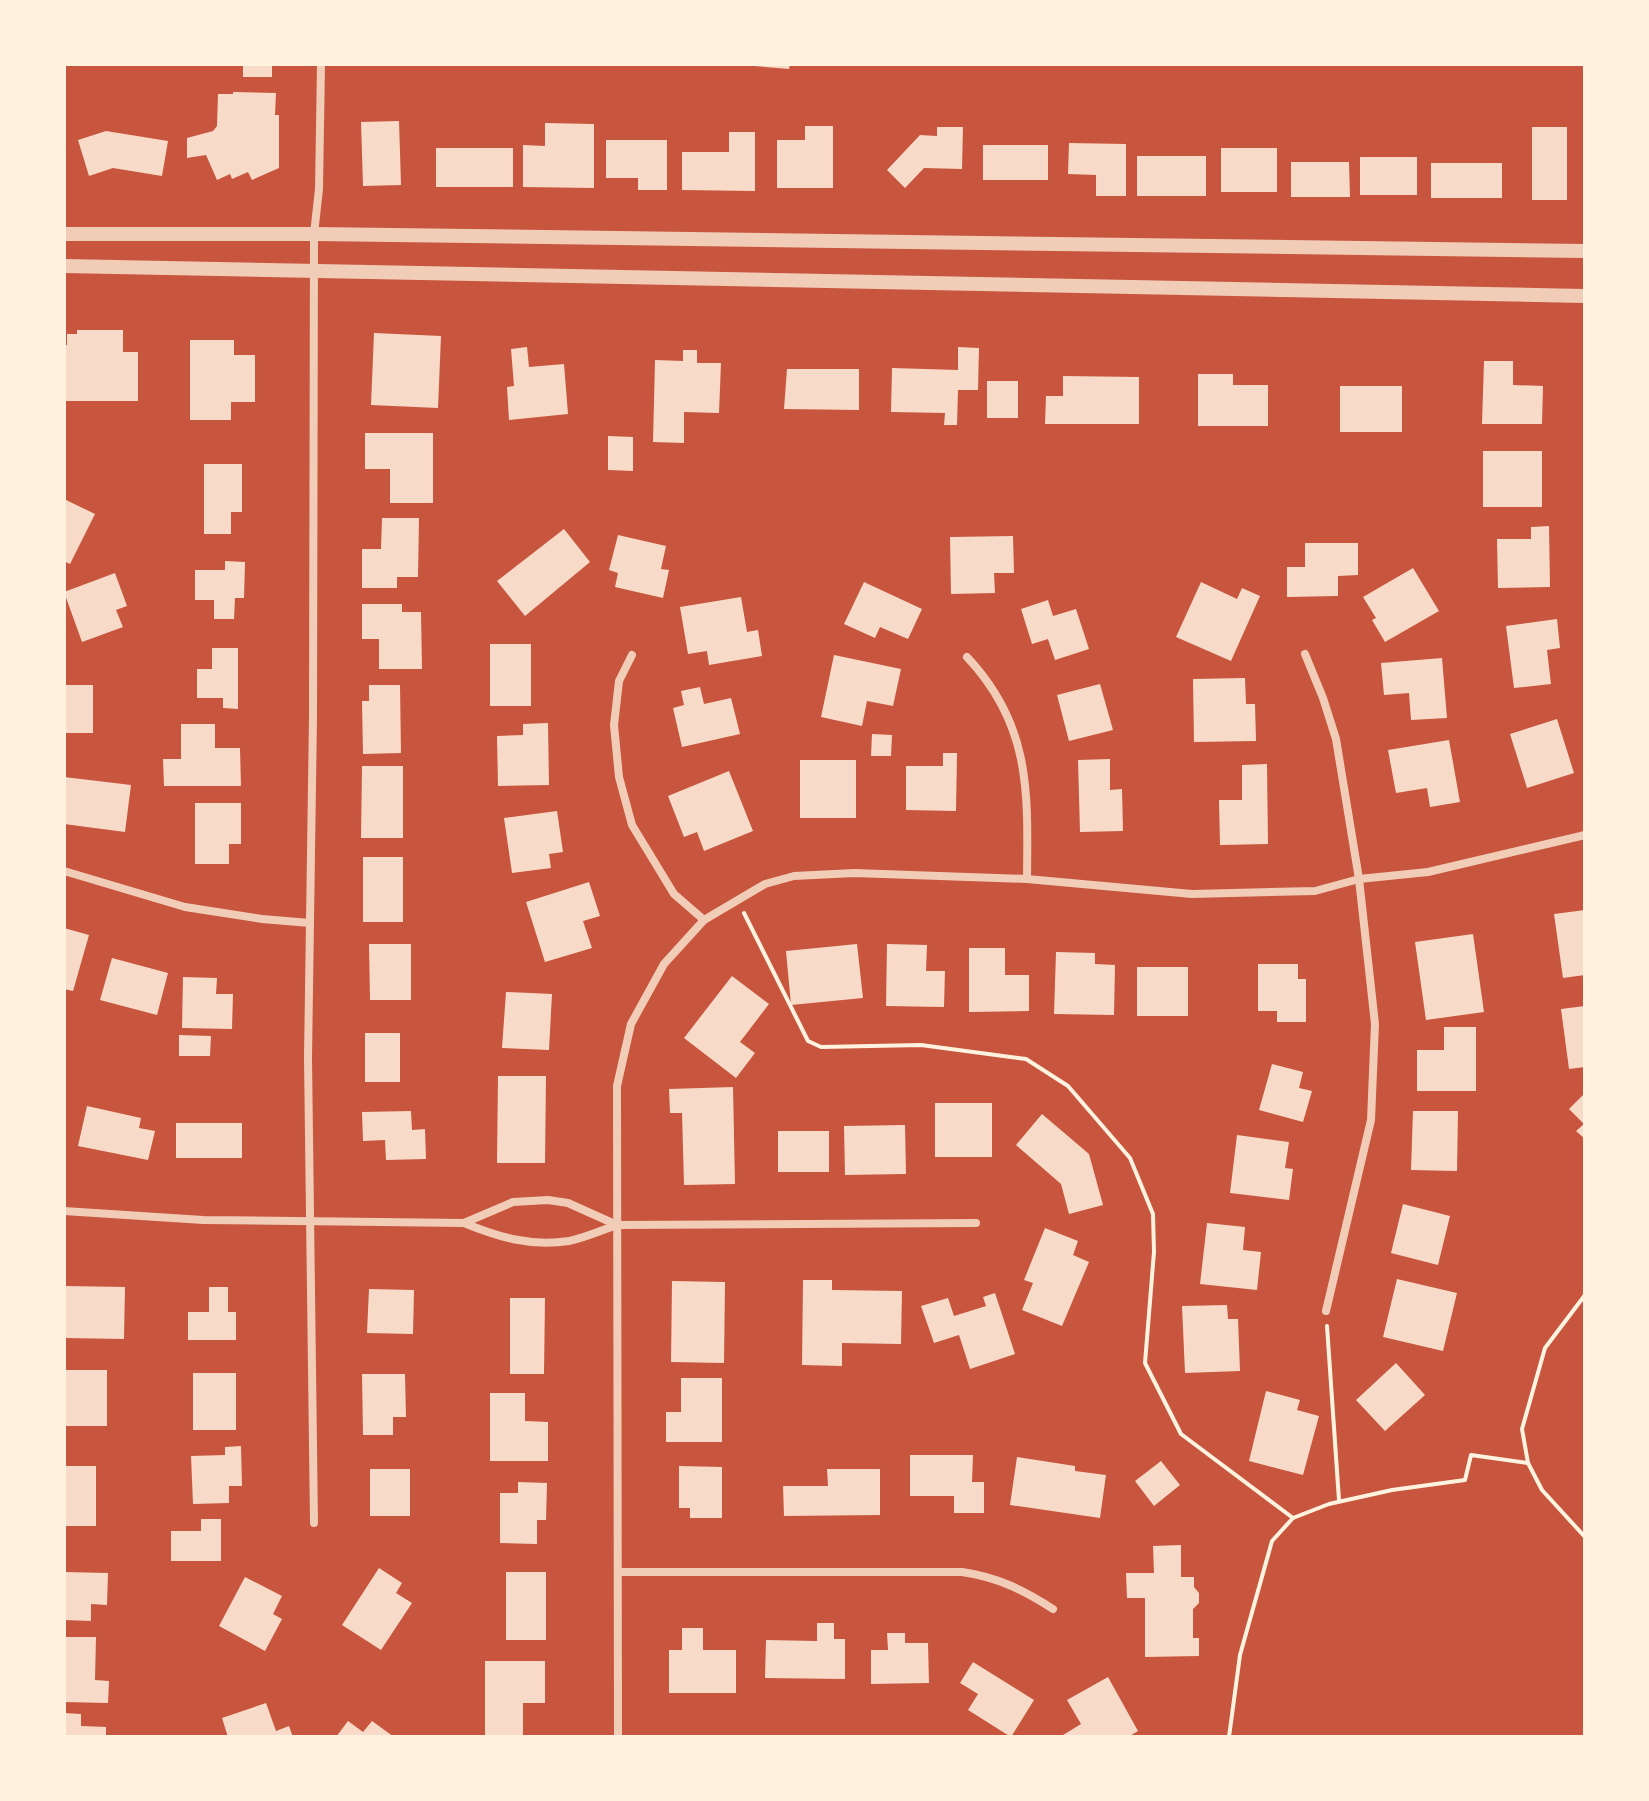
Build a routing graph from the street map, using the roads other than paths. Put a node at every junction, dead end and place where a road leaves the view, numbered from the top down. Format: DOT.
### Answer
graph roads {
  1 [pos="321,64"];
  2 [pos="64,234"];
  3 [pos="314,234"];
  4 [pos="1585,251"];
  5 [pos="64,266"];
  6 [pos="314,270"];
  7 [pos="1585,296"];
  8 [pos="1305,654"];
  9 [pos="632,655"];
  10 [pos="967,657"];
  11 [pos="1585,835"];
  12 [pos="64,871"];
  13 [pos="1027,879"];
  14 [pos="1359,879"];
  15 [pos="704,920"];
  16 [pos="310,923"];
  17 [pos="64,1211"];
  18 [pos="311,1221"];
  19 [pos="464,1223"];
  20 [pos="976,1223"];
  21 [pos="617,1225"];
  22 [pos="1326,1311"];
  23 [pos="314,1523"];
  24 [pos="620,1572"];
  25 [pos="1053,1609"];
  26 [pos="618,1737"];
  1 -- 3 [label="street"];
  2 -- 3 [label="street"];
  3 -- 4 [label="street"];
  3 -- 6 [label="street"];
  5 -- 6 [label="street"];
  6 -- 7 [label="street"];
  6 -- 16 [label="street"];
  8 -- 14 [label="street"];
  9 -- 15 [label="street"];
  10 -- 13 [label="street"];
  11 -- 14 [label="street"];
  12 -- 16 [label="street"];
  13 -- 14 [label="street"];
  13 -- 15 [label="street"];
  14 -- 22 [label="street"];
  15 -- 21 [label="street"];
  16 -- 18 [label="street"];
  17 -- 18 [label="street"];
  18 -- 19 [label="street"];
  18 -- 23 [label="street"];
  19 -- 21 [label="street"];
  19 -- 21 [label="street"];
  20 -- 21 [label="street"];
  21 -- 24 [label="street"];
  24 -- 25 [label="street"];
  24 -- 26 [label="street"];
}
